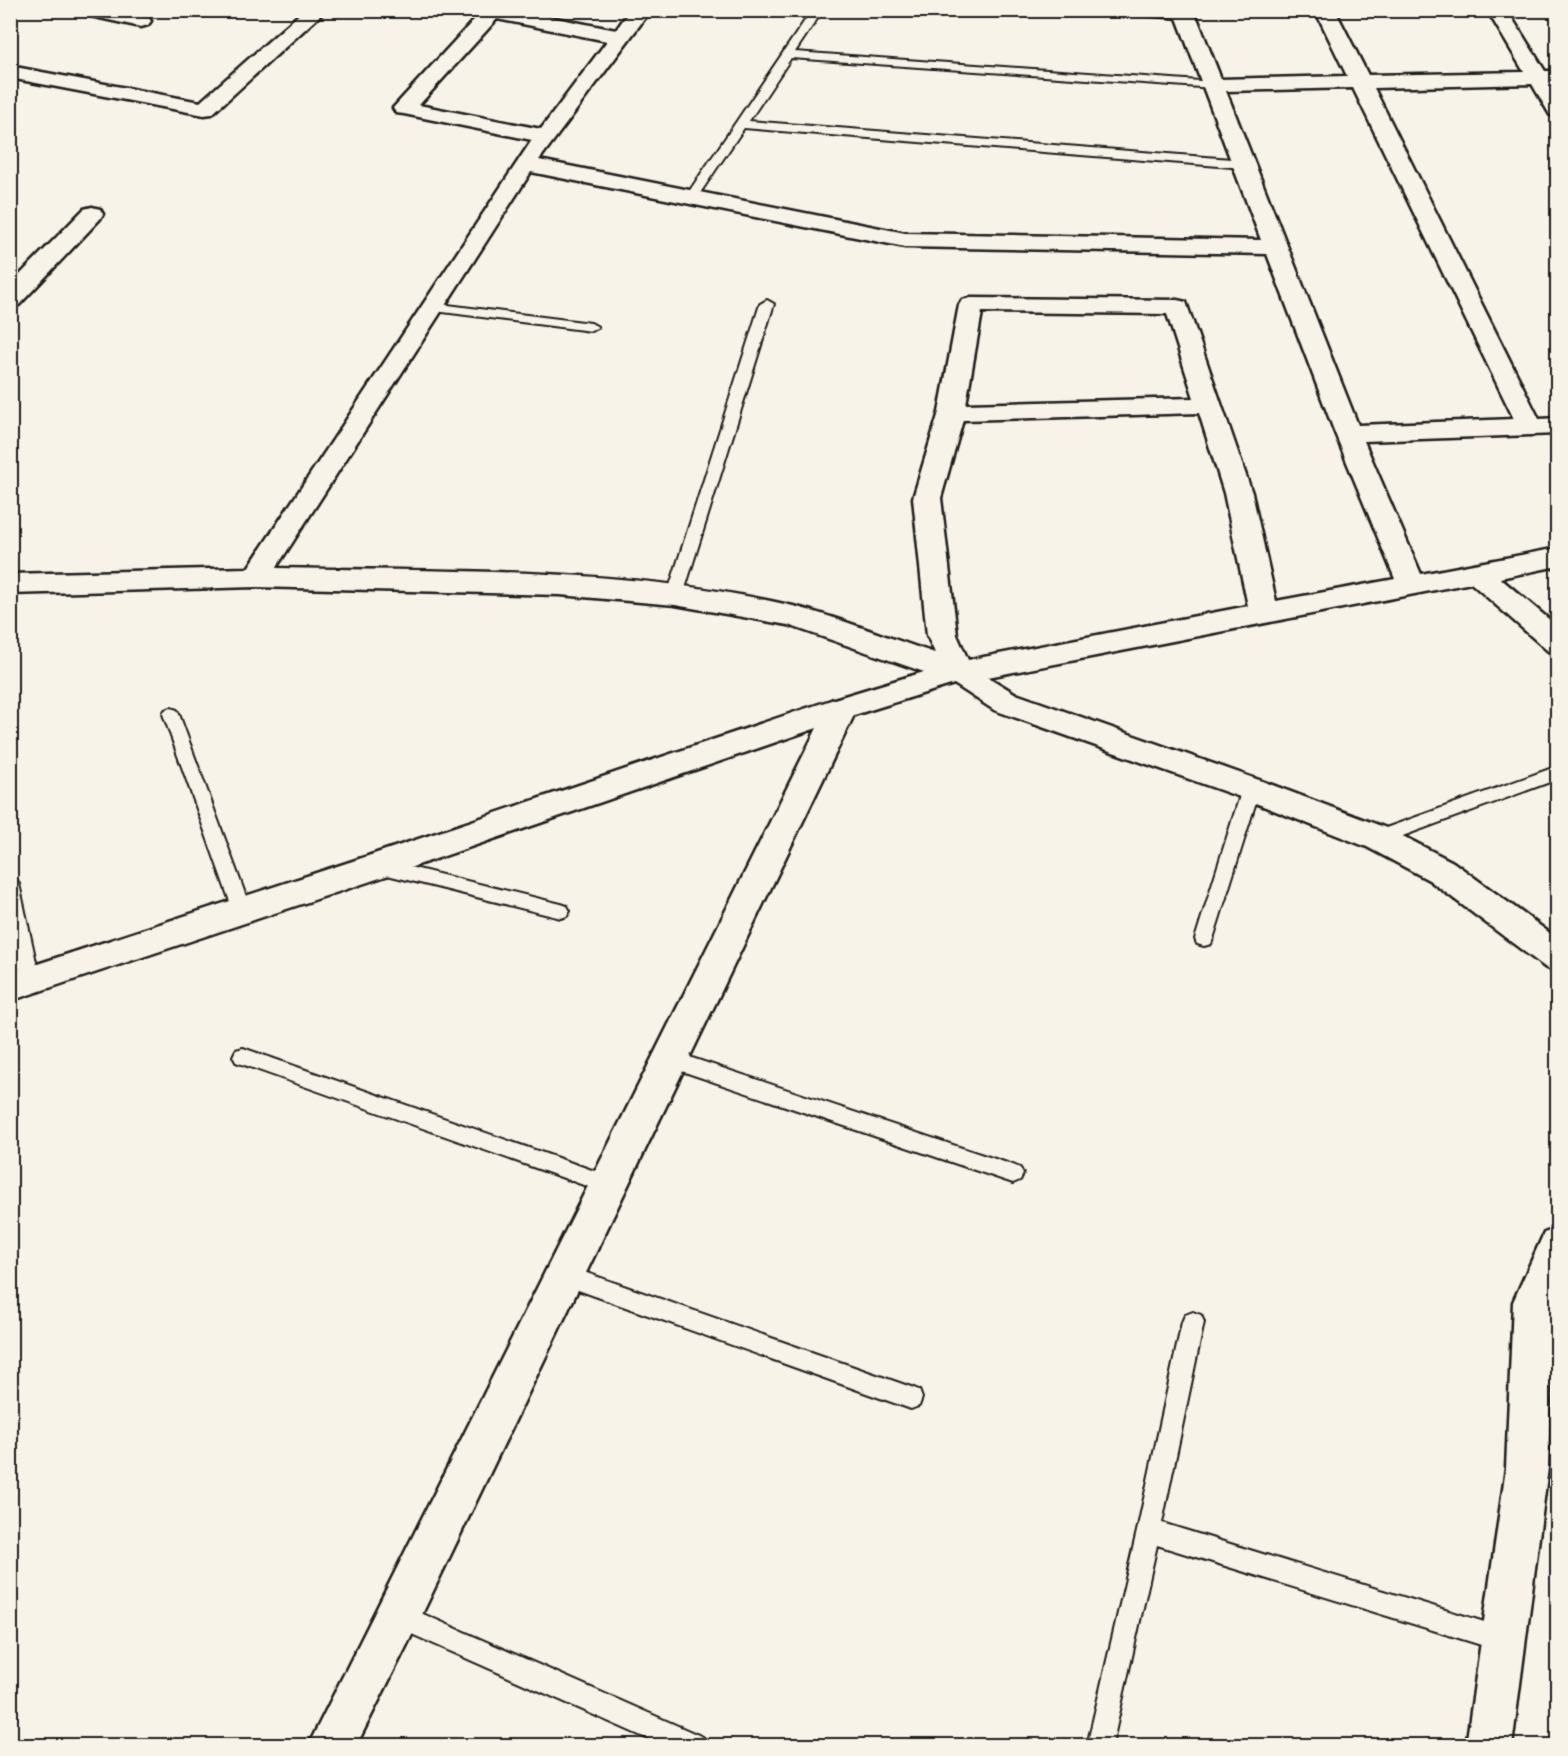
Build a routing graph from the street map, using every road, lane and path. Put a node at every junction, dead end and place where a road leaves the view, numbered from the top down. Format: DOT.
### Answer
graph roads {
  1 [pos="88,10"];
  2 [pos="316,10"];
  3 [pos="641,10"];
  4 [pos="818,10"];
  5 [pos="1114,10"];
  6 [pos="1325,10"];
  7 [pos="1497,10"];
  8 [pos="493,11"];
  9 [pos="1185,13"];
  10 [pos="141,21"];
  11 [pos="620,37"];
  12 [pos="789,55"];
  13 [pos="10,72"];
  14 [pos="1548,77"];
  15 [pos="1360,81"];
  16 [pos="1214,85"];
  17 [pos="1557,110"];
  18 [pos="742,124"];
  19 [pos="545,136"];
  20 [pos="525,164"];
  21 [pos="1244,164"];
  22 [pos="692,196"];
  23 [pos="92,214"];
  24 [pos="1276,247"];
  25 [pos="10,300"];
  26 [pos="767,304"];
  27 [pos="432,307"];
  28 [pos="591,327"];
  29 [pos="1209,405"];
  30 [pos="952,412"];
  31 [pos="1530,426"];
  32 [pos="1557,426"];
  33 [pos="1348,433"];
  34 [pos="1557,557"];
  35 [pos="1476,572"];
  36 [pos="256,577"];
  37 [pos="1412,583"];
  38 [pos="10,584"];
  39 [pos="675,595"];
  40 [pos="1264,612"];
  41 [pos="1557,644"];
  42 [pos="958,672"];
  43 [pos="842,708"];
  44 [pos="171,714"];
  45 [pos="1557,772"];
  46 [pos="1251,789"];
  47 [pos="1378,838"];
  48 [pos="377,866"];
  49 [pos="10,884"];
  50 [pos="242,910"];
  51 [pos="561,912"];
  52 [pos="1204,939"];
  53 [pos="1557,958"];
  54 [pos="21,984"];
  55 [pos="243,1056"];
  56 [pos="671,1059"];
  57 [pos="1013,1174"];
  58 [pos="609,1185"];
  59 [pos="1557,1245"];
  60 [pos="564,1275"];
  61 [pos="1193,1323"];
  62 [pos="911,1398"];
  63 [pos="1149,1531"];
  64 [pos="398,1615"];
  65 [pos="1504,1640"];
  66 [pos="332,1746"];
  67 [pos="694,1746"];
  68 [pos="1099,1746"];
  69 [pos="1489,1746"];
  1 -- 10 [label="street"];
  2 -- 13 [label="street"];
  3 -- 11 [label="street"];
  4 -- 12 [label="lane"];
  5 -- 9 [label="lane"];
  6 -- 15 [label="street"];
  7 -- 14 [label="street"];
  8 -- 11 [label="street"];
  8 -- 19 [label="street"];
  9 -- 16 [label="street"];
  11 -- 19 [label="street"];
  12 -- 16 [label="lane"];
  12 -- 18 [label="lane"];
  14 -- 15 [label="street"];
  14 -- 17 [label="street"];
  15 -- 16 [label="street"];
  15 -- 31 [label="street"];
  16 -- 21 [label="street"];
  18 -- 21 [label="lane"];
  18 -- 22 [label="lane"];
  19 -- 20 [label="street"];
  20 -- 22 [label="street"];
  20 -- 27 [label="street"];
  21 -- 24 [label="street"];
  22 -- 24 [label="street"];
  23 -- 25 [label="street"];
  24 -- 33 [label="street"];
  26 -- 39 [label="lane"];
  27 -- 28 [label="lane"];
  27 -- 36 [label="street"];
  29 -- 30 [label="street"];
  29 -- 30 [label="street"];
  29 -- 40 [label="street"];
  30 -- 42 [label="street"];
  31 -- 32 [label="street"];
  31 -- 33 [label="street"];
  33 -- 37 [label="street"];
  34 -- 35 [label="street"];
  35 -- 37 [label="street"];
  35 -- 41 [label="street"];
  36 -- 38 [label="street"];
  36 -- 39 [label="street"];
  37 -- 40 [label="street"];
  39 -- 42 [label="street"];
  40 -- 42 [label="street"];
  42 -- 43 [label="street"];
  42 -- 46 [label="street"];
  43 -- 48 [label="street"];
  43 -- 56 [label="street"];
  44 -- 50 [label="lane"];
  45 -- 47 [label="lane"];
  46 -- 47 [label="street"];
  46 -- 52 [label="lane"];
  47 -- 53 [label="street"];
  48 -- 50 [label="street"];
  48 -- 51 [label="lane"];
  49 -- 54 [label="lane"];
  50 -- 54 [label="street"];
  55 -- 58 [label="lane"];
  56 -- 57 [label="lane"];
  56 -- 58 [label="street"];
  58 -- 60 [label="street"];
  59 -- 65 [label="street"];
  60 -- 62 [label="lane"];
  60 -- 64 [label="street"];
  61 -- 63 [label="lane"];
  63 -- 65 [label="lane"];
  63 -- 68 [label="lane"];
  64 -- 66 [label="street"];
  64 -- 67 [label="lane"];
  65 -- 69 [label="street"];
}
